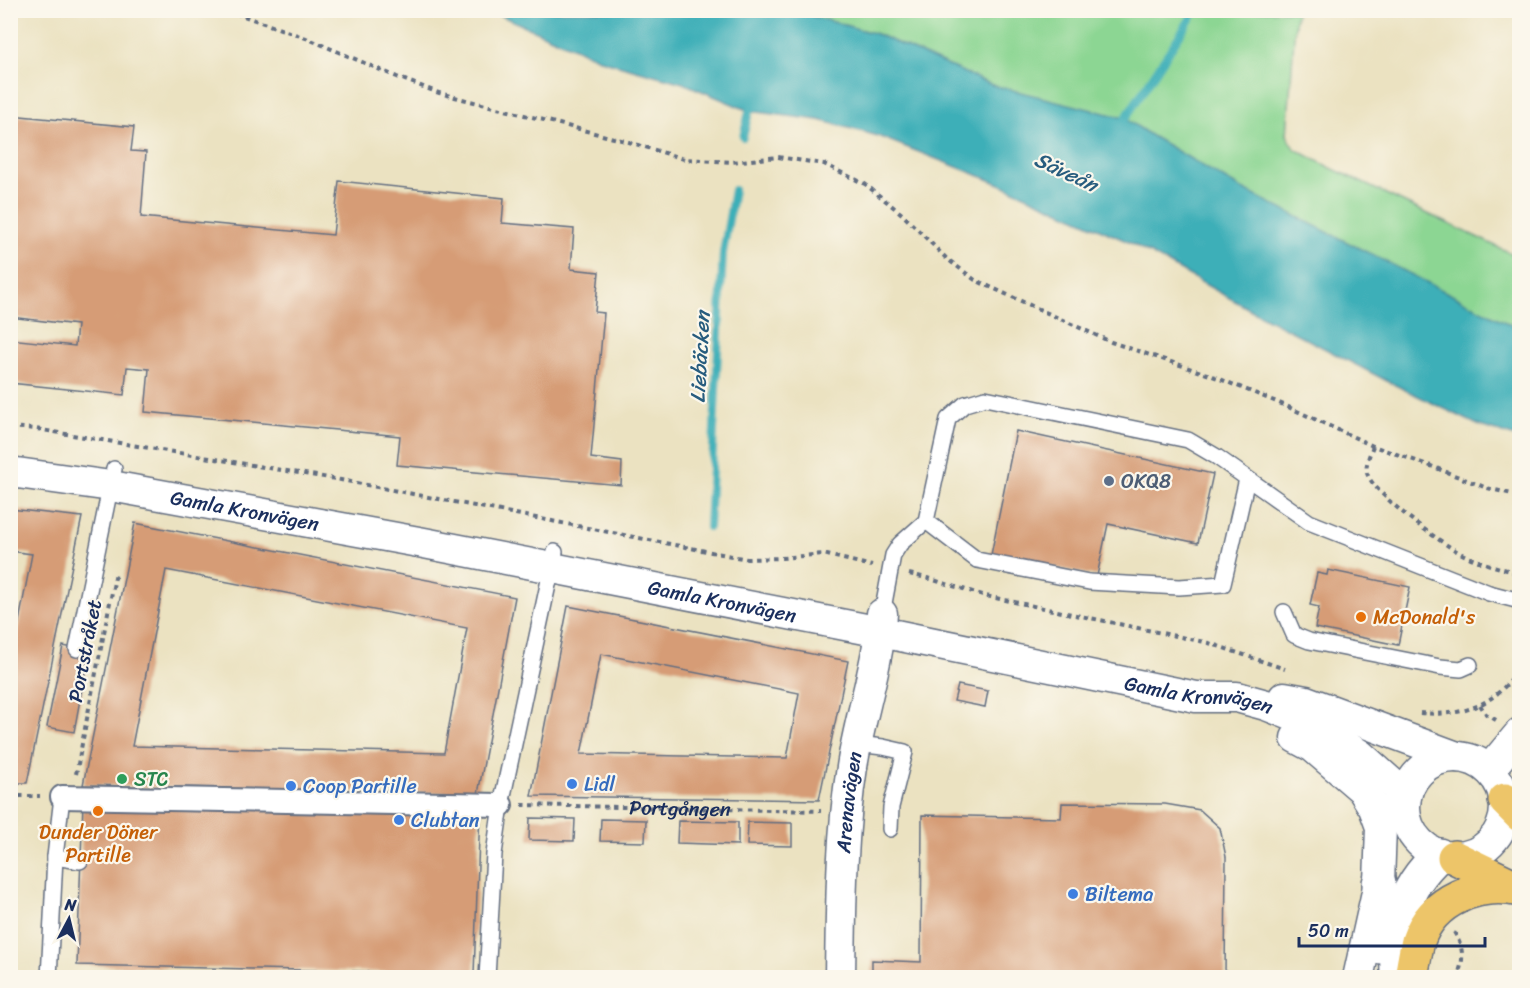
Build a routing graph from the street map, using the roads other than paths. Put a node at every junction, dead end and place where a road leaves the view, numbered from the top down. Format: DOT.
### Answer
graph roads {
  1 [pos="10,454"];
  2 [pos="10,472"];
  3 [pos="112,477"];
  4 [pos="1246,479"];
  5 [pos="926,521"];
  6 [pos="553,560"];
  7 [pos="1520,601"];
  8 [pos="1284,612"];
  9 [pos="882,623"];
  10 [pos="77,649"];
  11 [pos="1470,665"];
  12 [pos="1196,697"];
  13 [pos="1520,733"];
  14 [pos="857,744"];
  15 [pos="1457,757"];
  16 [pos="1489,770"];
  17 [pos="1406,796"];
  18 [pos="67,797"];
  19 [pos="501,805"];
  20 [pos="1512,807"];
  21 [pos="1381,827"];
  22 [pos="890,829"];
  23 [pos="1447,856"];
  24 [pos="55,857"];
  25 [pos="80,861"];
  26 [pos="1379,883"];
  27 [pos="1520,889"];
  28 [pos="49,978"];
  29 [pos="487,978"];
  30 [pos="840,978"];
  31 [pos="1358,978"];
  32 [pos="1382,978"];
  33 [pos="1397,978"];
  34 [pos="1411,978"];
  1 -- 3 [label="street, Gamla Kronvägen"];
  2 -- 3 [label="street, Gamla Kronvägen"];
  3 -- 6 [label="street, Gamla Kronvägen"];
  3 -- 10 [label="lane"];
  4 -- 5 [label="lane"];
  4 -- 5 [label="lane"];
  4 -- 7 [label="lane"];
  5 -- 9 [label="lane"];
  6 -- 9 [label="street, Gamla Kronvägen"];
  6 -- 19 [label="lane"];
  8 -- 11 [label="lane"];
  9 -- 12 [label="street, Gamla Kronvägen"];
  9 -- 14 [label="street, Arenavägen"];
  9 -- 15 [label="street, Gamla Kronvägen"];
  12 -- 17 [label="street, Gamla Kronvägen"];
  12 -- 21 [label="street"];
  13 -- 16 [label="street"];
  14 -- 22 [label="lane"];
  14 -- 30 [label="street, Arenavägen"];
  15 -- 16 [label="street"];
  15 -- 17 [label="street"];
  16 -- 20 [label="street"];
  17 -- 21 [label="street"];
  17 -- 23 [label="street"];
  18 -- 19 [label="street"];
  18 -- 24 [label="lane"];
  19 -- 29 [label="lane"];
  20 -- 23 [label="street"];
  21 -- 26 [label="street"];
  23 -- 27 [label="highway"];
  23 -- 33 [label="street"];
  24 -- 25 [label="lane"];
  24 -- 28 [label="lane"];
  26 -- 31 [label="street"];
  26 -- 32 [label="street"];
  27 -- 34 [label="highway"];
}
